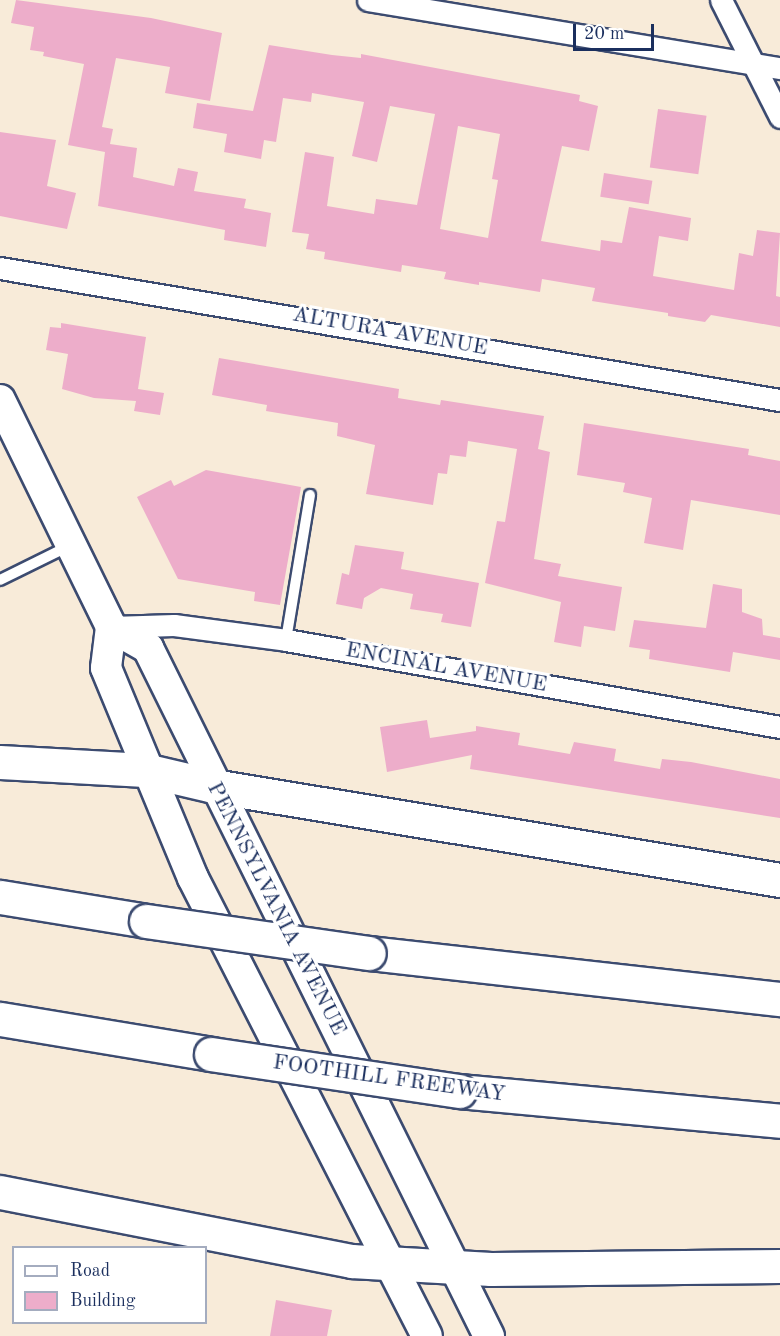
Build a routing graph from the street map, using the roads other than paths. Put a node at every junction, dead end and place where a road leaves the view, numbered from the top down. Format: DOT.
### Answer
graph roads {
  1 [pos="368,0"];
  2 [pos="721,0"];
  3 [pos="753,63"];
  4 [pos="780,68"];
  5 [pos="780,117"];
  6 [pos="0,268"];
  7 [pos="0,400"];
  8 [pos="780,400"];
  9 [pos="310,495"];
  10 [pos="72,545"];
  11 [pos="0,580"];
  12 [pos="111,627"];
  13 [pos="286,640"];
  14 [pos="780,727"];
  15 [pos="0,762"];
  16 [pos="145,770"];
  17 [pos="213,786"];
  18 [pos="780,880"];
  19 [pos="0,897"];
  20 [pos="780,999"];
  21 [pos="0,1019"];
  22 [pos="780,1121"];
  23 [pos="0,1192"];
  24 [pos="391,1262"];
  25 [pos="780,1266"];
  26 [pos="454,1268"];
  27 [pos="427,1336"];
  28 [pos="489,1336"];
  1 -- 3 [label="street"];
  2 -- 3 [label="street"];
  3 -- 4 [label="street"];
  3 -- 5 [label="street"];
  6 -- 8 [label="street, ALTURA AVENUE"];
  7 -- 10 [label="main road"];
  9 -- 13 [label="lane"];
  10 -- 11 [label="lane"];
  10 -- 12 [label="main road"];
  12 -- 13 [label="street, ENCINAL AVENUE"];
  12 -- 16 [label="main road"];
  12 -- 17 [label="main road, PENNSYLVANIA AVENUE"];
  13 -- 14 [label="street, ENCINAL AVENUE"];
  15 -- 16 [label="highway"];
  16 -- 17 [label="highway"];
  16 -- 24 [label="main road"];
  17 -- 18 [label="highway"];
  17 -- 26 [label="main road, PENNSYLVANIA AVENUE"];
  19 -- 20 [label="highway, bridge"];
  21 -- 22 [label="highway, FOOTHILL FREEWAY, bridge"];
  23 -- 24 [label="highway"];
  24 -- 26 [label="highway"];
  24 -- 27 [label="main road"];
  25 -- 26 [label="highway"];
  26 -- 28 [label="main road, PENNSYLVANIA AVENUE"];
}
